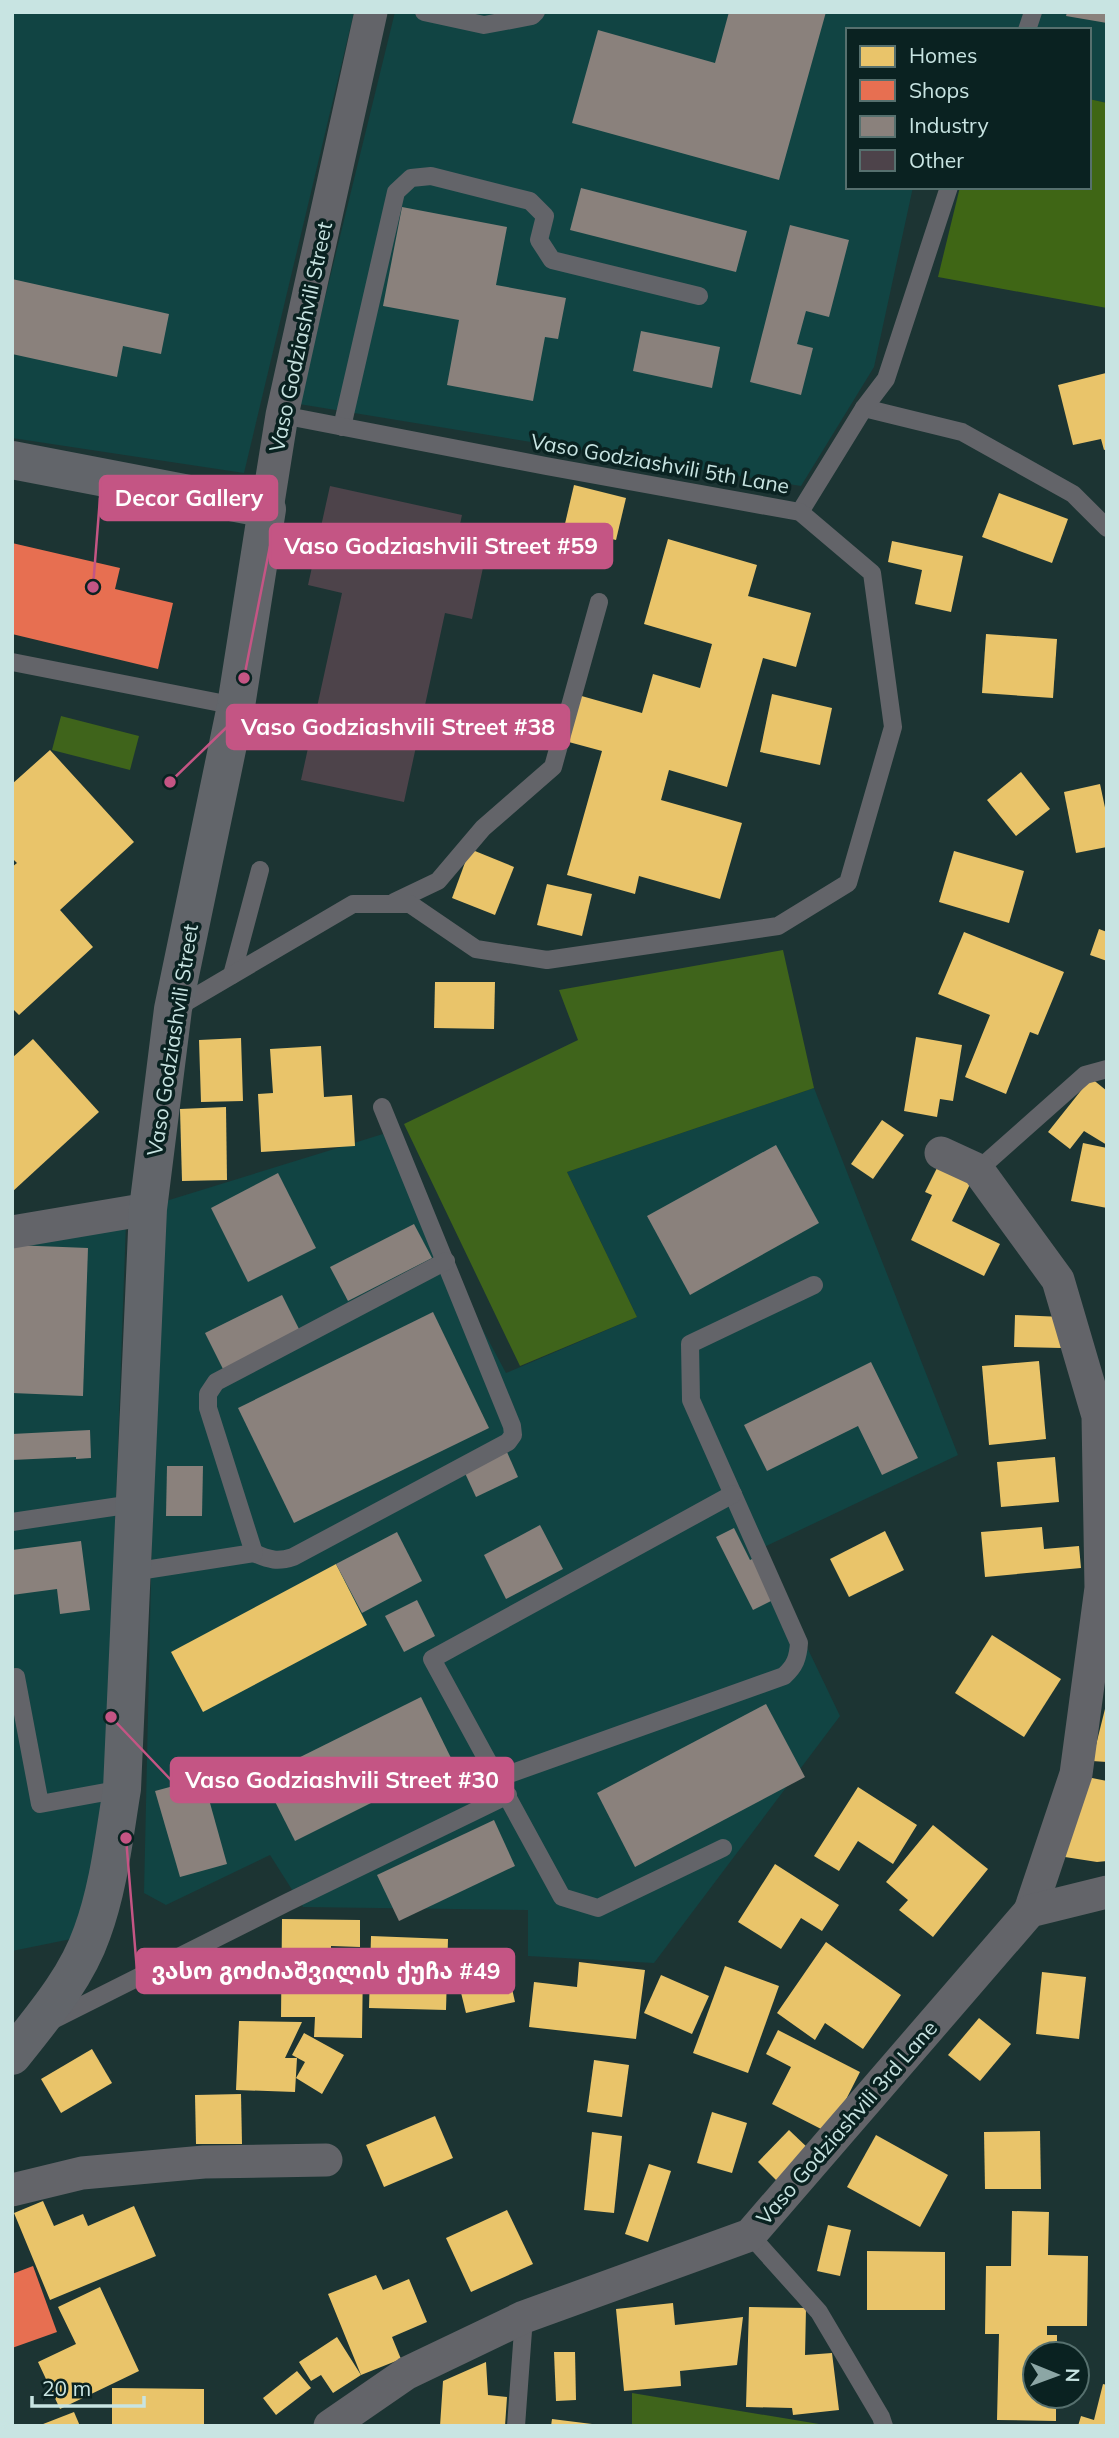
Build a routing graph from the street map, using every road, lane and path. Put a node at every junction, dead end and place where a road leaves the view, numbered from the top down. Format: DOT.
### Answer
graph roads {
  1 [pos="371,12"];
  2 [pos="424,12"];
  3 [pos="536,12"];
  4 [pos="948,189"];
  5 [pos="699,296"];
  6 [pos="864,408"];
  7 [pos="282,415"];
  8 [pos="342,427"];
  9 [pos="12,460"];
  10 [pos="267,509"];
  11 [pos="800,512"];
  12 [pos="1107,528"];
  13 [pos="600,602"];
  14 [pos="12,662"];
  15 [pos="236,706"];
  16 [pos="260,870"];
  17 [pos="391,904"];
  18 [pos="232,975"];
  19 [pos="173,1009"];
  20 [pos="1107,1069"];
  21 [pos="382,1107"];
  22 [pos="941,1153"];
  23 [pos="978,1170"];
  24 [pos="148,1209"];
  25 [pos="12,1232"];
  26 [pos="446,1261"];
  27 [pos="814,1285"];
  28 [pos="733,1494"];
  29 [pos="133,1504"];
  30 [pos="12,1522"];
  31 [pos="254,1553"];
  32 [pos="132,1572"];
  33 [pos="12,1678"];
  34 [pos="498,1778"];
  35 [pos="122,1789"];
  36 [pos="508,1795"];
  37 [pos="723,1848"];
  38 [pos="1107,1892"];
  39 [pos="1030,1911"];
  40 [pos="22,2044"];
  41 [pos="326,2160"];
  42 [pos="12,2190"];
  43 [pos="750,2235"];
  44 [pos="524,2317"];
  45 [pos="330,2426"];
  46 [pos="516,2426"];
  47 [pos="884,2426"];
  1 -- 7 [label="street, Vaso Godziashvili Street"];
  2 -- 3 [label="lane"];
  4 -- 6 [label="lane, Vaso Godziashvili 5th Lane"];
  5 -- 8 [label="lane"];
  6 -- 11 [label="lane, Vaso Godziashvili 5th Lane"];
  6 -- 12 [label="lane"];
  7 -- 8 [label="lane, Vaso Godziashvili 5th Lane"];
  7 -- 10 [label="street, Vaso Godziashvili Street"];
  8 -- 11 [label="lane, Vaso Godziashvili 5th Lane"];
  9 -- 10 [label="main road"];
  10 -- 15 [label="main road, Vaso Godziashvili Street"];
  11 -- 17 [label="lane"];
  13 -- 17 [label="lane"];
  14 -- 15 [label="lane"];
  15 -- 19 [label="main road, Vaso Godziashvili Street"];
  16 -- 18 [label="lane"];
  17 -- 18 [label="lane"];
  18 -- 19 [label="lane"];
  19 -- 24 [label="main road, Vaso Godziashvili Street"];
  20 -- 23 [label="lane"];
  21 -- 26 [label="lane"];
  22 -- 23 [label="street"];
  23 -- 39 [label="street"];
  24 -- 25 [label="street"];
  24 -- 29 [label="main road, Vaso Godziashvili Street"];
  26 -- 31 [label="lane"];
  26 -- 31 [label="lane"];
  27 -- 28 [label="lane"];
  28 -- 34 [label="lane"];
  28 -- 34 [label="lane"];
  29 -- 30 [label="lane"];
  29 -- 32 [label="main road, Vaso Godziashvili Street"];
  31 -- 32 [label="lane"];
  32 -- 35 [label="main road, Vaso Godziashvili Street"];
  33 -- 35 [label="lane"];
  34 -- 36 [label="lane"];
  35 -- 40 [label="main road, Vaso Godziashvili Street"];
  36 -- 37 [label="lane"];
  36 -- 40 [label="lane"];
  38 -- 39 [label="street"];
  39 -- 43 [label="street, Vaso Godziashvili 3rd Lane"];
  41 -- 42 [label="street"];
  43 -- 44 [label="street, Vaso Godziashvili 3rd Lane"];
  43 -- 47 [label="lane"];
  44 -- 45 [label="street, Vaso Godziashvili 3rd Lane"];
  44 -- 46 [label="lane"];
}
